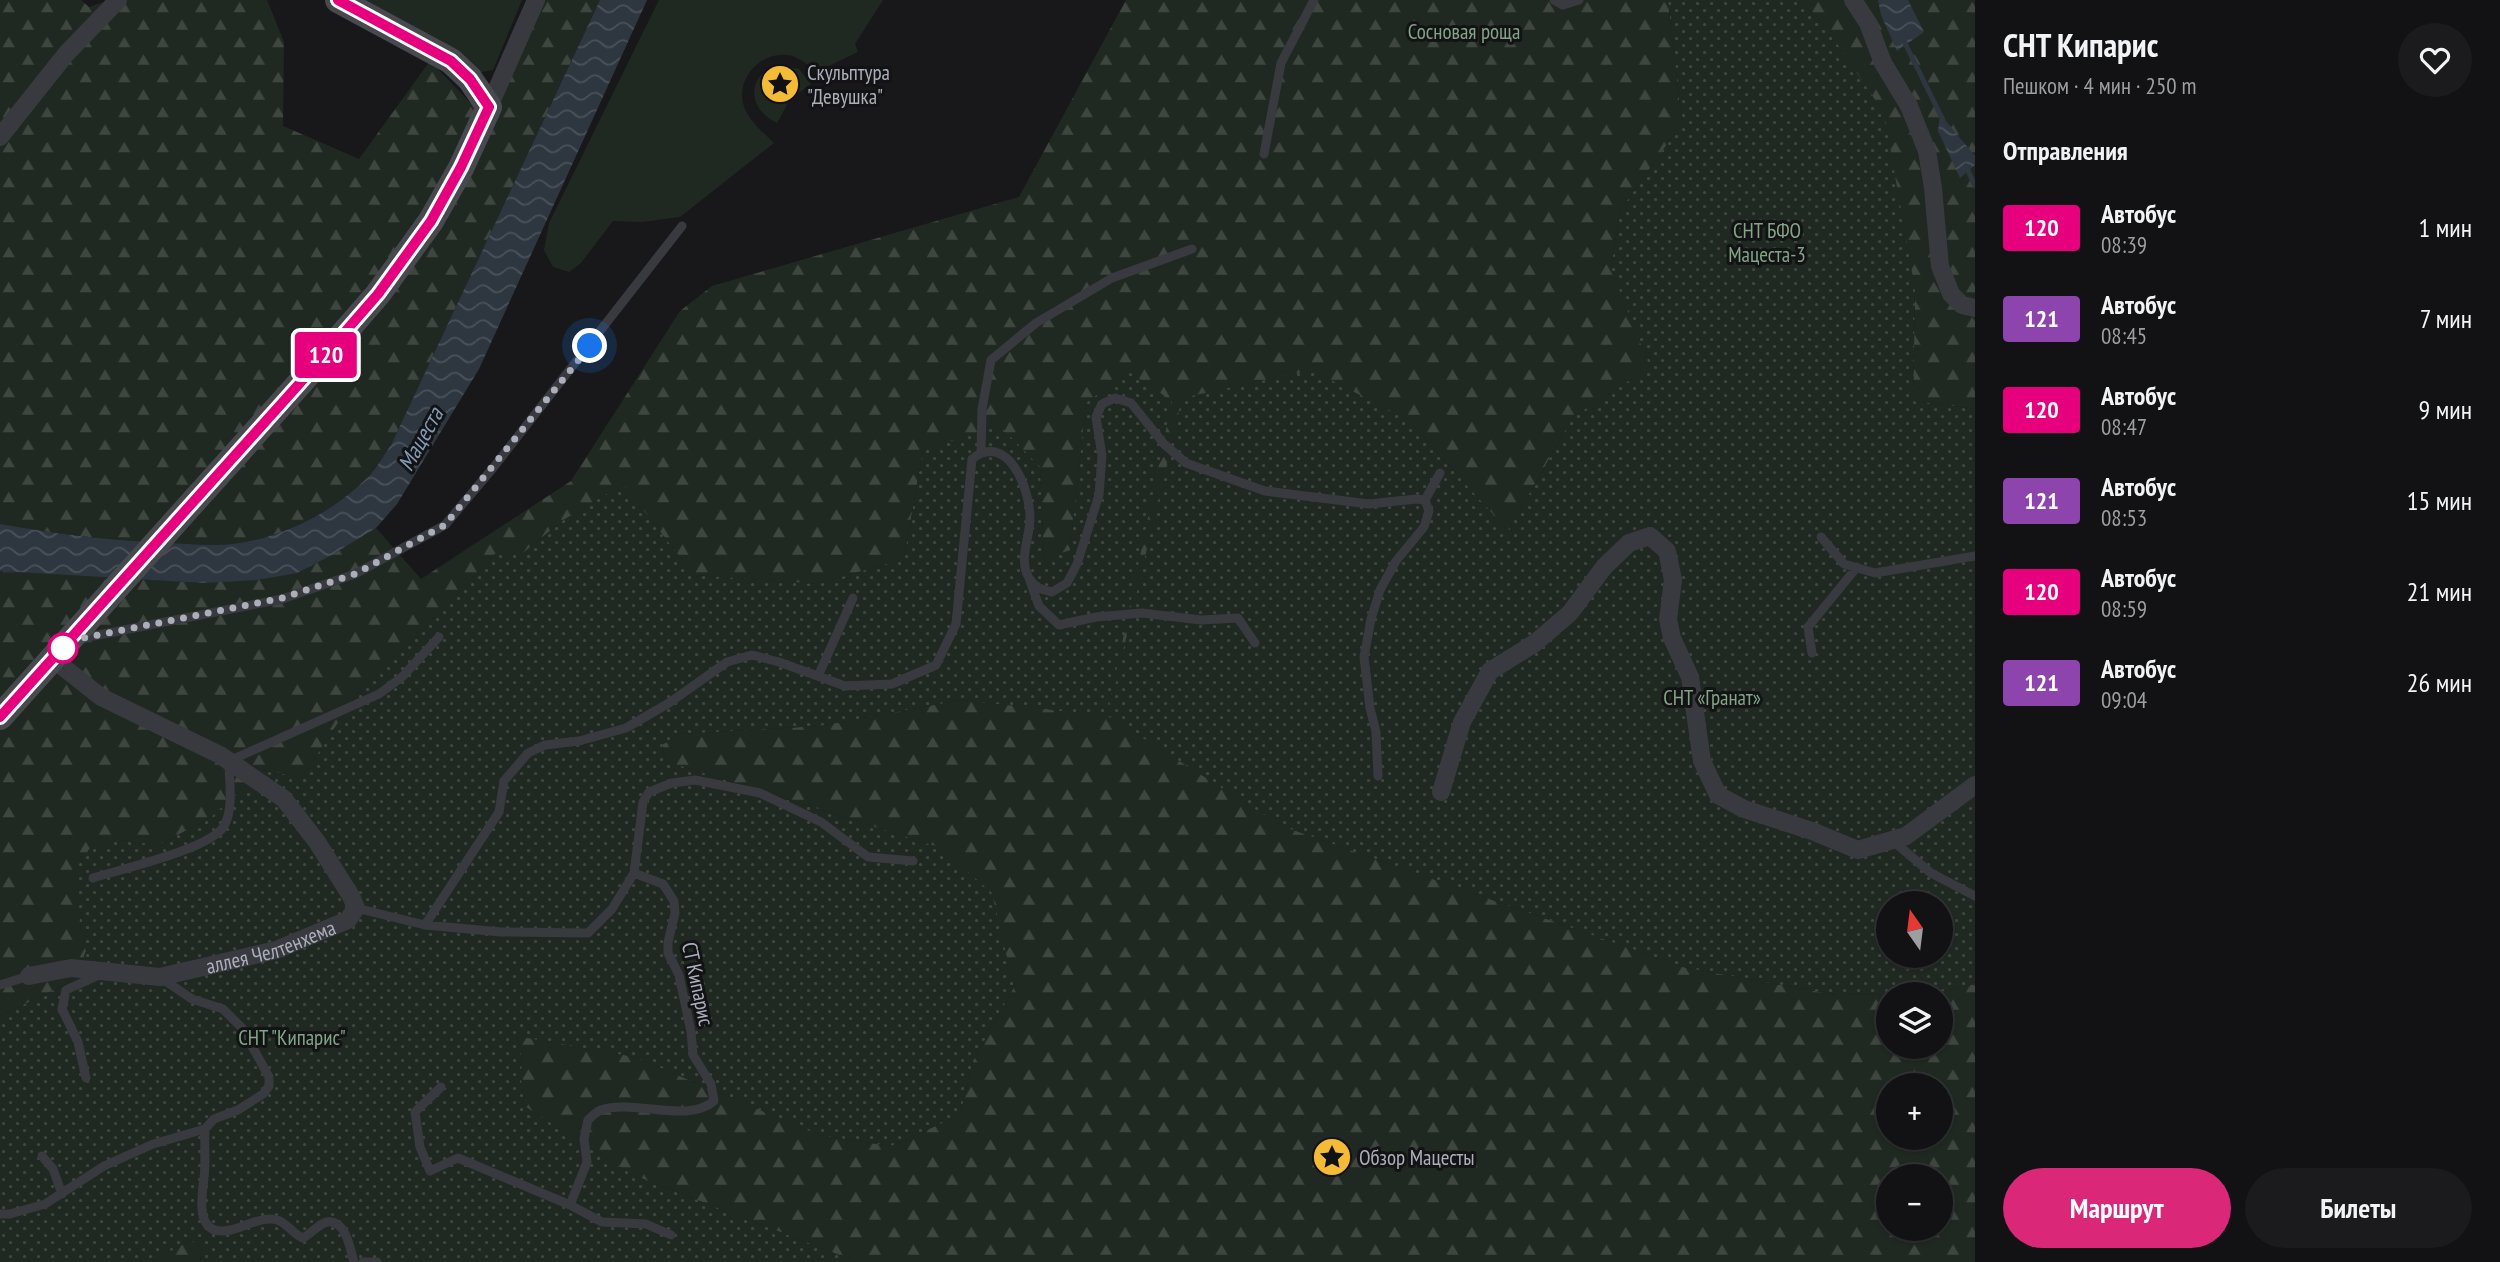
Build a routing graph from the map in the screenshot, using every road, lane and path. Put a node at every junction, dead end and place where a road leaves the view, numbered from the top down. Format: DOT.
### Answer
graph roads {
  1 [pos="118,0"];
  2 [pos="338,0"];
  3 [pos="536,0"];
  4 [pos="1314,0"];
  5 [pos="1554,0"];
  6 [pos="1579,0"];
  7 [pos="1853,0"];
  8 [pos="489,107"];
  9 [pos="0,137"];
  10 [pos="1264,154"];
  11 [pos="682,226"];
  12 [pos="1192,249"];
  13 [pos="1975,308"];
  14 [pos="981,452"];
  15 [pos="1440,473"];
  16 [pos="1425,500"];
  17 [pos="1821,537"];
  18 [pos="1975,556"];
  19 [pos="1857,567"];
  20 [pos="1029,579"];
  21 [pos="853,598"];
  22 [pos="439,637"];
  23 [pos="1255,643"];
  24 [pos="61,650"];
  25 [pos="1812,653"];
  26 [pos="818,676"];
  27 [pos="0,717"];
  28 [pos="229,761"];
  29 [pos="1378,776"];
  30 [pos="1975,785"];
  31 [pos="1441,792"];
  32 [pos="1891,840"];
  33 [pos="913,861"];
  34 [pos="634,873"];
  35 [pos="93,878"];
  36 [pos="1975,896"];
  37 [pos="356,908"];
  38 [pos="425,925"];
  39 [pos="107,971"];
  40 [pos="29,976"];
  41 [pos="160,977"];
  42 [pos="0,985"];
  43 [pos="86,1078"];
  44 [pos="441,1087"];
  45 [pos="205,1129"];
  46 [pos="43,1156"];
  47 [pos="62,1194"];
  48 [pos="570,1205"];
  49 [pos="0,1214"];
  50 [pos="671,1235"];
  51 [pos="354,1262"];
  52 [pos="363,1262"];
  53 [pos="377,1262"];
  1 -- 9 [label="street"];
  2 -- 8 [label="main road"];
  3 -- 8 [label="street"];
  4 -- 10 [label="lane"];
  5 -- 6 [label="lane"];
  7 -- 13 [label="street"];
  8 -- 24 [label="main road"];
  11 -- 24 [label="lane"];
  12 -- 14 [label="lane"];
  14 -- 20 [label="lane"];
  14 -- 26 [label="lane"];
  15 -- 16 [label="lane"];
  16 -- 20 [label="lane"];
  16 -- 29 [label="lane"];
  17 -- 19 [label="lane"];
  18 -- 19 [label="lane"];
  19 -- 25 [label="lane"];
  20 -- 23 [label="lane"];
  21 -- 26 [label="lane"];
  22 -- 28 [label="lane"];
  24 -- 27 [label="main road"];
  24 -- 28 [label="street, аллея Челтенхема"];
  26 -- 38 [label="lane"];
  28 -- 35 [label="lane"];
  28 -- 37 [label="street, аллея Челтенхема"];
  30 -- 32 [label="street"];
  31 -- 32 [label="street"];
  32 -- 36 [label="lane"];
  33 -- 34 [label="lane"];
  34 -- 38 [label="lane"];
  34 -- 48 [label="lane, СТ Кипарис"];
  37 -- 38 [label="lane"];
  37 -- 41 [label="street, аллея Челтенхема"];
  39 -- 40 [label="street, аллея Челтенхема"];
  39 -- 41 [label="street, аллея Челтенхема"];
  39 -- 43 [label="lane"];
  40 -- 42 [label="lane"];
  41 -- 45 [label="lane"];
  44 -- 48 [label="lane"];
  45 -- 47 [label="lane"];
  45 -- 51 [label="lane"];
  46 -- 47 [label="lane"];
  47 -- 49 [label="lane"];
  48 -- 50 [label="lane"];
  52 -- 53 [label="lane"];
}
